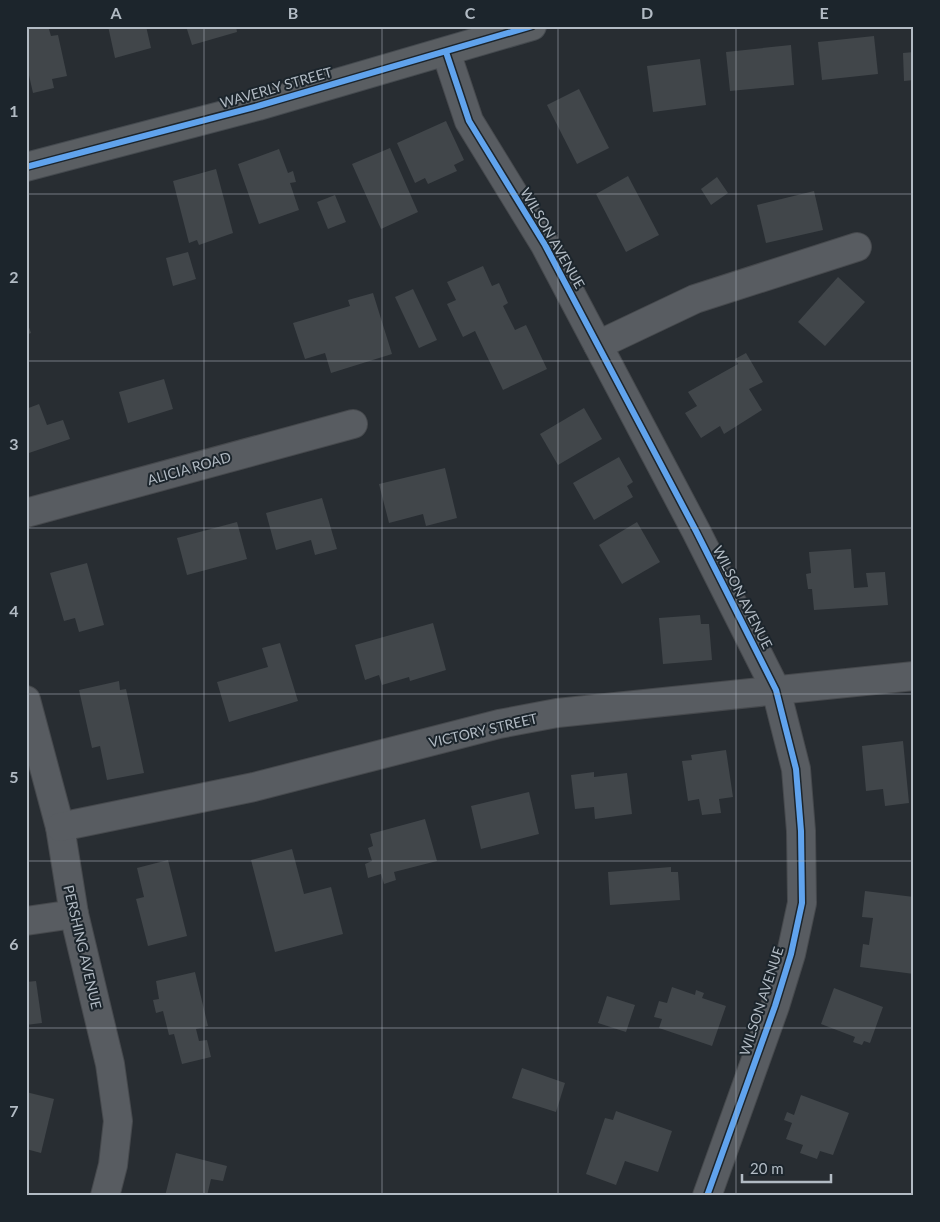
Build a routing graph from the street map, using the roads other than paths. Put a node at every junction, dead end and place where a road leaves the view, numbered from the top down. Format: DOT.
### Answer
graph roads {
  1 [pos="532,26"];
  2 [pos="446,52"];
  3 [pos="26,167"];
  4 [pos="857,247"];
  5 [pos="598,345"];
  6 [pos="353,424"];
  7 [pos="26,513"];
  8 [pos="914,676"];
  9 [pos="776,690"];
  10 [pos="26,700"];
  11 [pos="60,827"];
  12 [pos="74,914"];
  13 [pos="26,921"];
  14 [pos="105,1196"];
  15 [pos="707,1196"];
  1 -- 2 [label="main road, WAVERLY STREET"];
  2 -- 3 [label="main road, WAVERLY STREET"];
  2 -- 5 [label="street, WILSON AVENUE"];
  4 -- 5 [label="street"];
  5 -- 9 [label="street, WILSON AVENUE"];
  6 -- 7 [label="street, ALICIA ROAD"];
  8 -- 9 [label="street, VICTORY STREET"];
  9 -- 11 [label="street, VICTORY STREET"];
  9 -- 15 [label="street, WILSON AVENUE"];
  10 -- 11 [label="street, PERSHING AVENUE"];
  11 -- 12 [label="street, PERSHING AVENUE"];
  12 -- 13 [label="street"];
  12 -- 14 [label="street, PERSHING AVENUE"];
}
